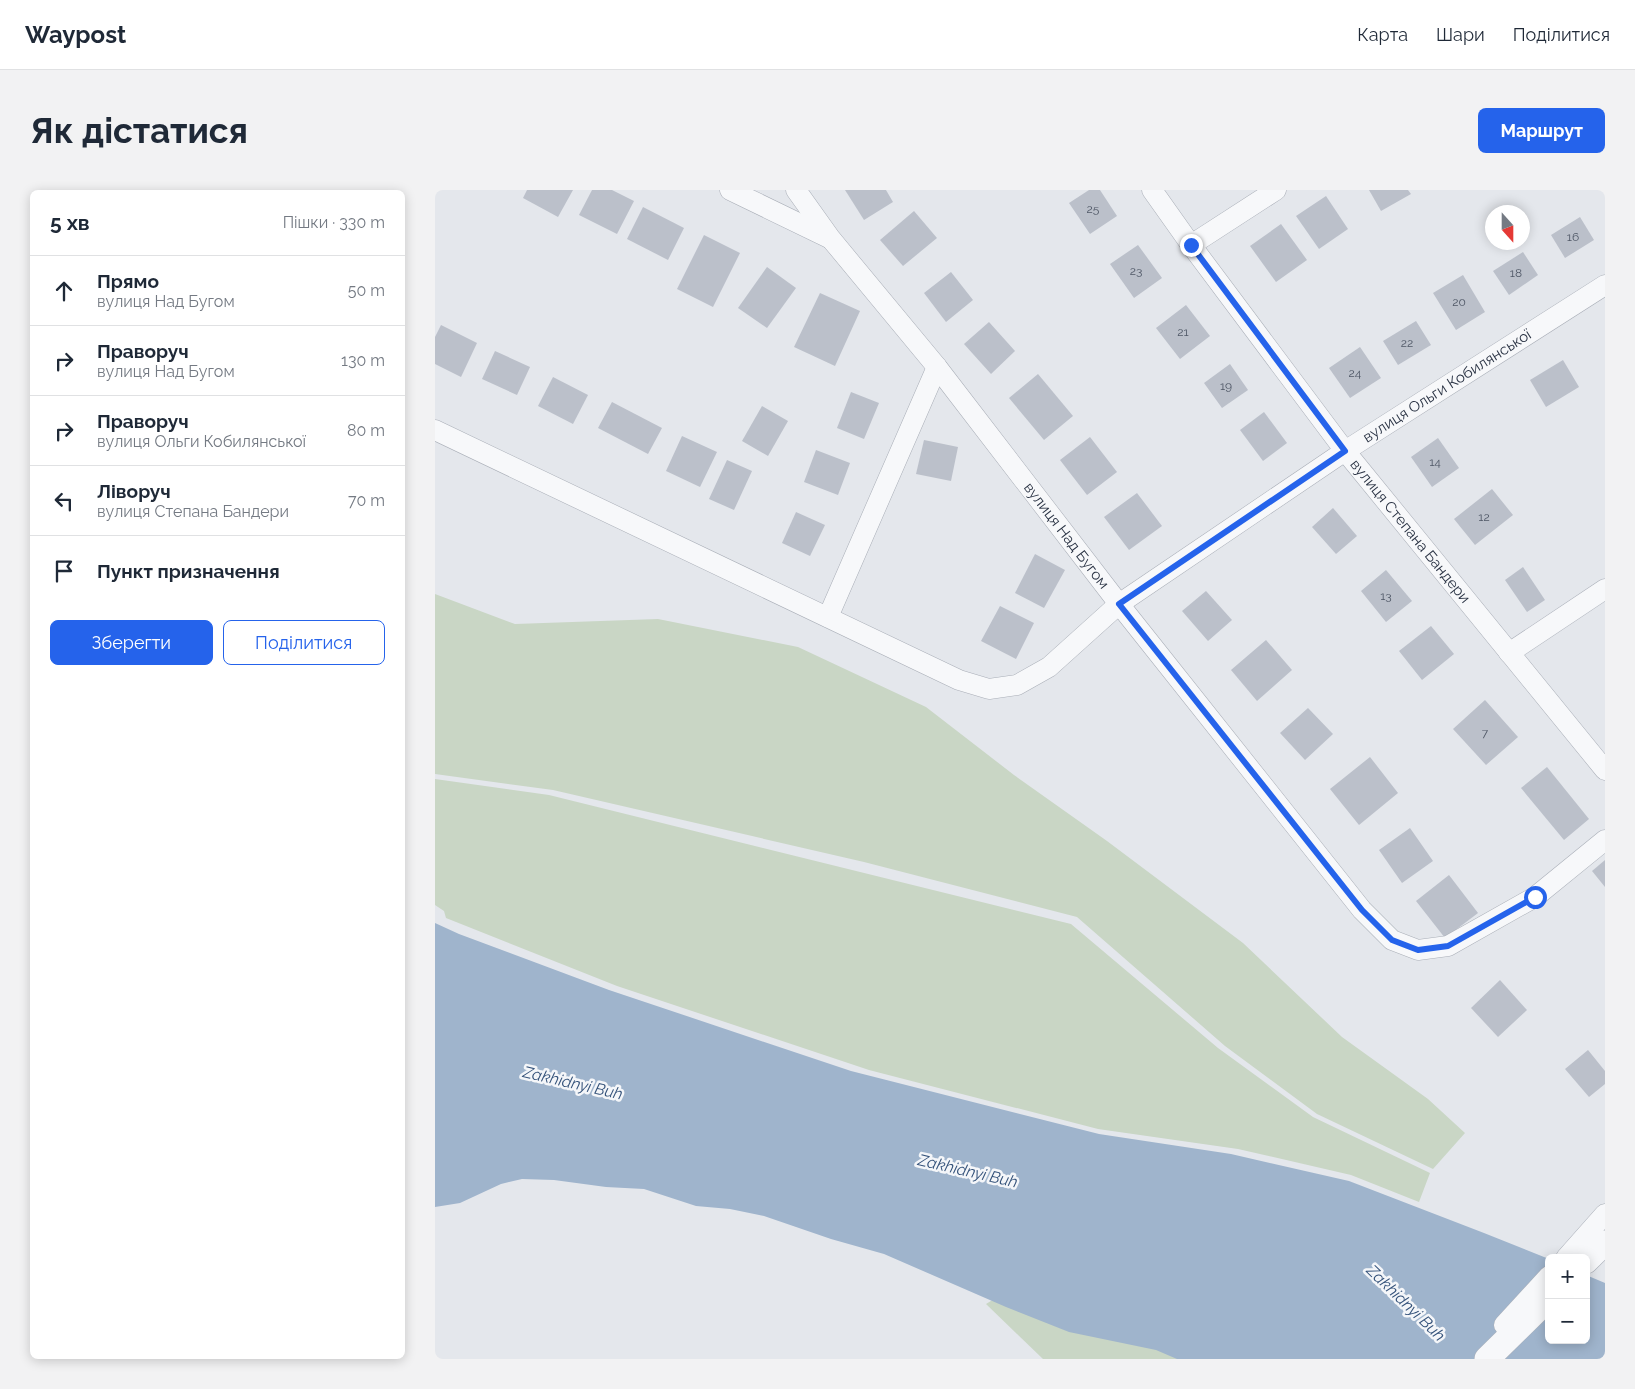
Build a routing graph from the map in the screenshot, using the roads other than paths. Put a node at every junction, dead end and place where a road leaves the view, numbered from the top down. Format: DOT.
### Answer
graph roads {
  1 [pos="730,190"];
  2 [pos="796,190"];
  3 [pos="1152,190"];
  4 [pos="1276,190"];
  5 [pos="831,239"];
  6 [pos="1191,245"];
  7 [pos="1605,285"];
  8 [pos="937,366"];
  9 [pos="435,430"];
  10 [pos="1345,451"];
  11 [pos="1605,589"];
  12 [pos="1119,604"];
  13 [pos="828,617"];
  14 [pos="1509,653"];
  15 [pos="1605,770"];
  16 [pos="1605,840"];
  17 [pos="1605,1214"];
  18 [pos="1605,1243"];
  19 [pos="1570,1254"];
  20 [pos="1590,1257"];
  21 [pos="1545,1280"];
  22 [pos="1548,1299"];
  23 [pos="1504,1325"];
  24 [pos="1487,1359"];
  1 -- 5 [label="street"];
  2 -- 5 [label="street, вулиця Над Бугом"];
  3 -- 6 [label="street, вулиця Степана Бандери"];
  4 -- 6 [label="street"];
  5 -- 8 [label="street, вулиця Над Бугом"];
  6 -- 10 [label="street, вулиця Степана Бандери"];
  7 -- 10 [label="street, вулиця Ольги Кобилянської"];
  8 -- 12 [label="street, вулиця Над Бугом"];
  8 -- 13 [label="street"];
  9 -- 13 [label="street, вулиця Ольги Кобилянської"];
  10 -- 12 [label="street, вулиця Ольги Кобилянської"];
  10 -- 14 [label="street, вулиця Степана Бандери"];
  11 -- 14 [label="street"];
  12 -- 13 [label="street, вулиця Ольги Кобилянської"];
  12 -- 16 [label="street, вулиця Над Бугом"];
  14 -- 15 [label="street, вулиця Степана Бандери"];
  17 -- 19 [label="street"];
  18 -- 20 [label="street"];
  21 -- 23 [label="street"];
  22 -- 24 [label="street"];
}
